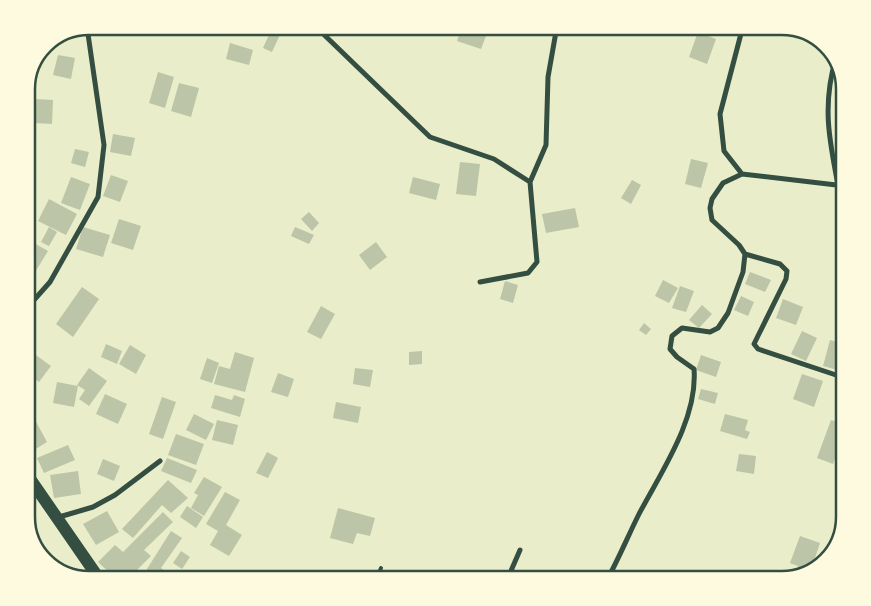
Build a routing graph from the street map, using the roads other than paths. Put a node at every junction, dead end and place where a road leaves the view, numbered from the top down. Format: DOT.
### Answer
graph roads {
  1 [pos="88,35"];
  2 [pos="324,35"];
  3 [pos="555,35"];
  4 [pos="741,35"];
  5 [pos="833,71"];
  6 [pos="742,174"];
  7 [pos="836,175"];
  8 [pos="530,182"];
  9 [pos="836,185"];
  10 [pos="745,254"];
  11 [pos="480,282"];
  12 [pos="35,299"];
  13 [pos="836,375"];
  14 [pos="160,461"];
  15 [pos="35,486"];
  16 [pos="58,518"];
  17 [pos="520,550"];
  18 [pos="381,568"];
  19 [pos="94,571"];
  20 [pos="380,571"];
  21 [pos="511,571"];
  22 [pos="612,571"];
  1 -- 12 [label="street"];
  2 -- 8 [label="street"];
  3 -- 8 [label="street"];
  4 -- 6 [label="street"];
  5 -- 7 [label="street"];
  6 -- 9 [label="street"];
  6 -- 10 [label="street"];
  8 -- 11 [label="street"];
  10 -- 13 [label="street"];
  10 -- 22 [label="street"];
  14 -- 16 [label="street"];
  15 -- 16 [label="main road"];
  16 -- 19 [label="main road"];
  17 -- 21 [label="street"];
  18 -- 20 [label="lane"];
}
